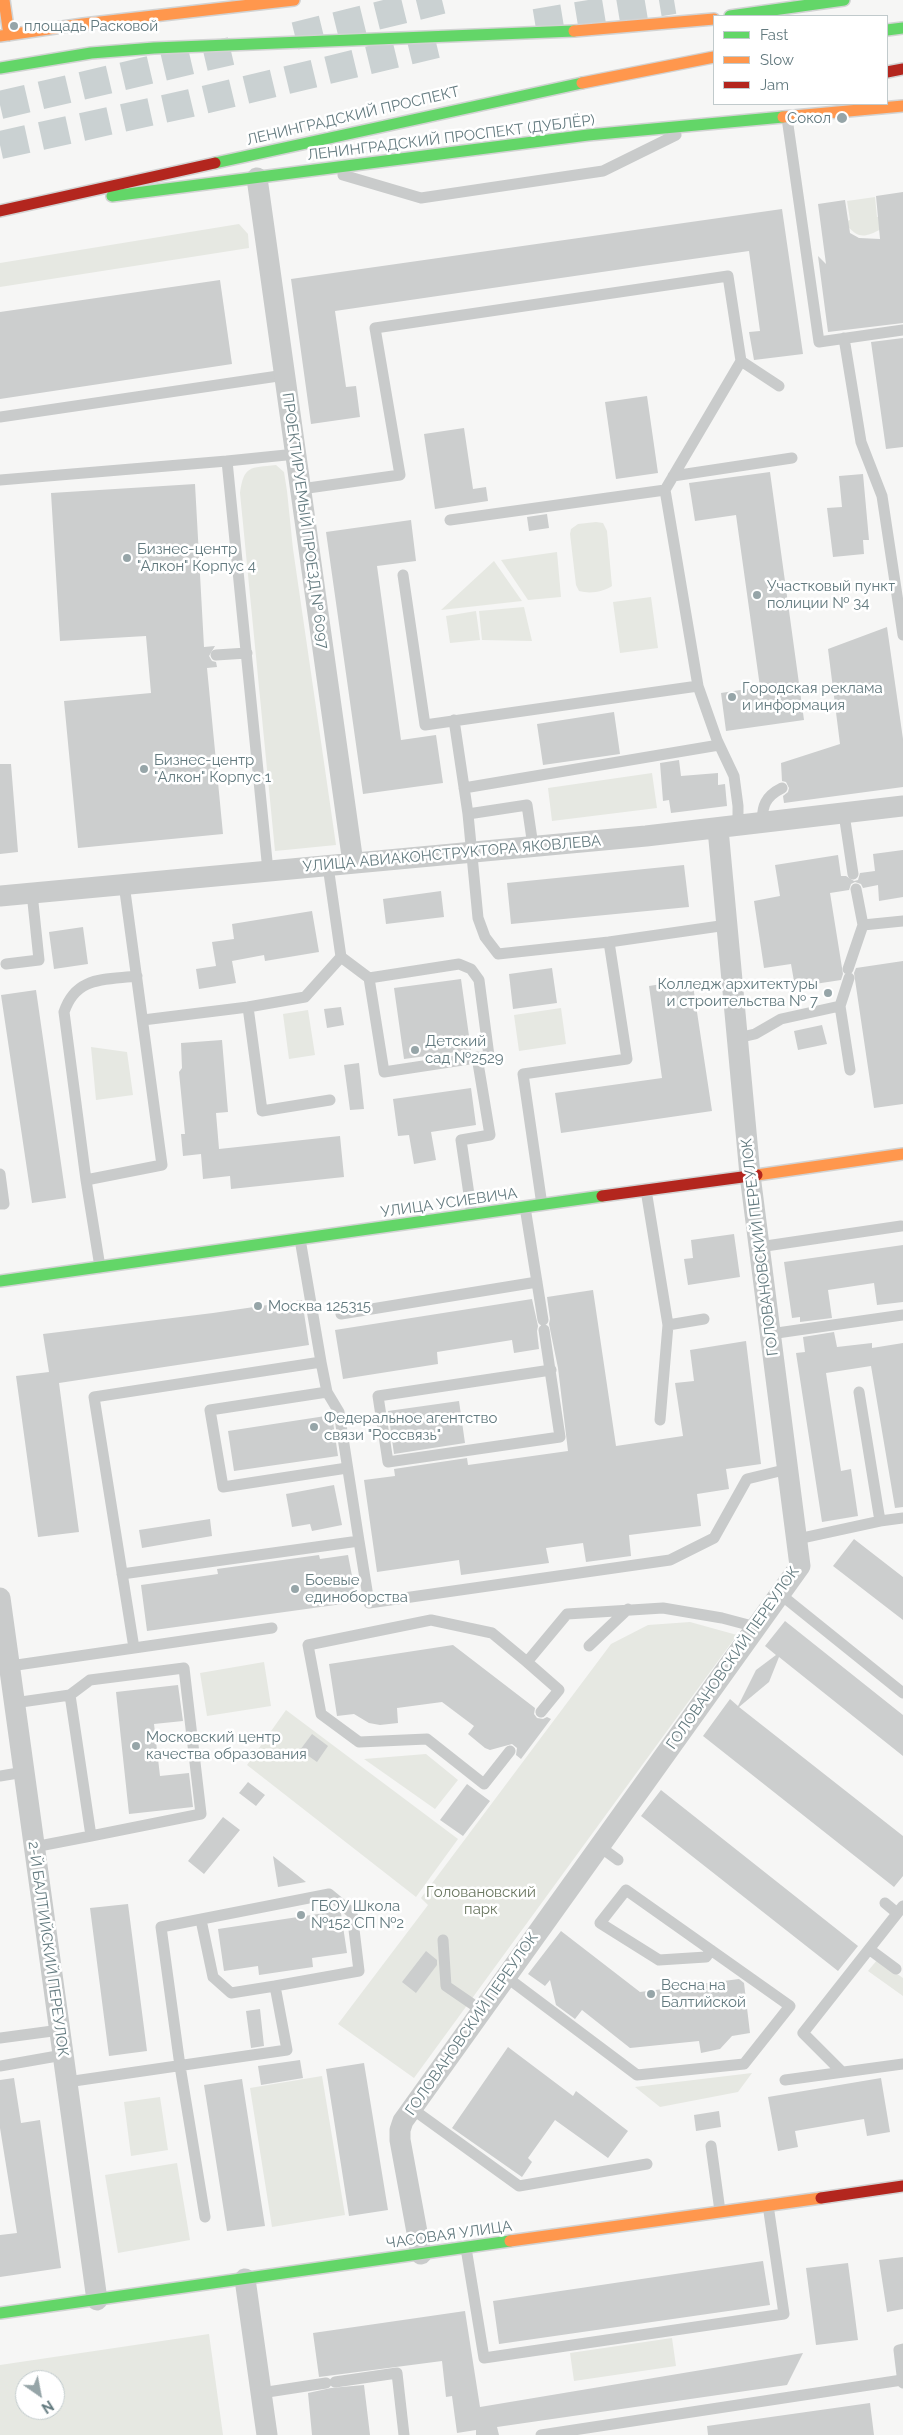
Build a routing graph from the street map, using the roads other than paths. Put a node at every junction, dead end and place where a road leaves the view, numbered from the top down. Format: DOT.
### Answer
graph roads {
  1 [pos="4,0"];
  2 [pos="294,0"];
  3 [pos="844,0"];
  4 [pos="737,15"];
  5 [pos="713,18"];
  6 [pos="903,28"];
  7 [pos="888,30"];
  8 [pos="5,35"];
  9 [pos="713,56"];
  10 [pos="0,68"];
  11 [pos="903,69"];
  12 [pos="888,72"];
  13 [pos="903,106"];
  14 [pos="690,114"];
  15 [pos="787,118"];
  16 [pos="695,126"];
  17 [pos="588,135"];
  18 [pos="324,169"];
  19 [pos="258,178"];
  20 [pos="2,211"];
  21 [pos="903,330"];
  22 [pos="844,338"];
  23 [pos="741,361"];
  24 [pos="285,375"];
  25 [pos="779,386"];
  26 [pos="0,417"];
  27 [pos="296,454"];
  28 [pos="792,458"];
  29 [pos="227,460"];
  30 [pos="674,476"];
  31 [pos="0,480"];
  32 [pos="301,489"];
  33 [pos="665,490"];
  34 [pos="450,520"];
  35 [pos="403,576"];
  36 [pos="903,635"];
  37 [pos="246,653"];
  38 [pos="216,655"];
  39 [pos="698,686"];
  40 [pos="454,720"];
  41 [pos="719,744"];
  42 [pos="464,788"];
  43 [pos="782,788"];
  44 [pos="903,806"];
  45 [pos="468,814"];
  46 [pos="844,814"];
  47 [pos="763,824"];
  48 [pos="728,828"];
  49 [pos="533,846"];
  50 [pos="472,852"];
  51 [pos="353,864"];
  52 [pos="328,866"];
  53 [pos="268,871"];
  54 [pos="853,874"];
  55 [pos="124,884"];
  56 [pos="856,889"];
  57 [pos="32,893"];
  58 [pos="0,896"];
  59 [pos="903,921"];
  60 [pos="727,924"];
  61 [pos="862,925"];
  62 [pos="609,942"];
  63 [pos="341,957"];
  64 [pos="6,964"];
  65 [pos="136,976"];
  66 [pos="369,978"];
  67 [pos="840,1006"];
  68 [pos="248,1007"];
  69 [pos="143,1020"];
  70 [pos="737,1038"];
  71 [pos="477,1057"];
  72 [pos="850,1070"];
  73 [pos="330,1100"];
  74 [pos="903,1154"];
  75 [pos="0,1174"];
  76 [pos="750,1175"];
  77 [pos="86,1180"];
  78 [pos="646,1190"];
  79 [pos="0,1204"];
  80 [pos="542,1205"];
  81 [pos="525,1207"];
  82 [pos="472,1215"];
  83 [pos="901,1226"];
  84 [pos="300,1239"];
  85 [pos="759,1247"];
  86 [pos="100,1267"];
  87 [pos="0,1281"];
  88 [pos="537,1282"];
  89 [pos="341,1314"];
  90 [pos="903,1315"];
  91 [pos="704,1318"];
  92 [pos="668,1324"];
  93 [pos="770,1334"];
  94 [pos="321,1362"];
  95 [pos="551,1370"];
  96 [pos="327,1392"];
  97 [pos="859,1392"];
  98 [pos="660,1420"];
  99 [pos="347,1468"];
  100 [pos="788,1469"];
  101 [pos="903,1518"];
  102 [pos="880,1521"];
  103 [pos="797,1539"];
  104 [pos="359,1541"];
  105 [pos="122,1574"];
  106 [pos="780,1594"];
  107 [pos="0,1598"];
  108 [pos="628,1609"];
  109 [pos="756,1627"];
  110 [pos="272,1628"];
  111 [pos="590,1646"];
  112 [pos="134,1648"];
  113 [pos="527,1662"];
  114 [pos="10,1666"];
  115 [pos="903,1693"];
  116 [pos="70,1695"];
  117 [pos="14,1703"];
  118 [pos="541,1712"];
  119 [pos="510,1751"];
  120 [pos="24,1772"];
  121 [pos="0,1776"];
  122 [pos="91,1836"];
  123 [pos="599,1846"];
  124 [pos="34,1847"];
  125 [pos="618,1860"];
  126 [pos="885,1903"];
  127 [pos="900,1909"];
  128 [pos="201,1920"];
  129 [pos="443,1940"];
  130 [pos="869,1949"];
  131 [pos="711,1950"];
  132 [pos="896,1969"];
  133 [pos="505,1976"];
  134 [pos="275,1986"];
  135 [pos="481,2010"];
  136 [pos="60,2030"];
  137 [pos="0,2038"];
  138 [pos="63,2056"];
  139 [pos="903,2064"];
  140 [pos="0,2066"];
  141 [pos="180,2066"];
  142 [pos="842,2072"];
  143 [pos="785,2080"];
  144 [pos="67,2082"];
  145 [pos="412,2108"];
  146 [pos="711,2146"];
  147 [pos="646,2164"];
  148 [pos="903,2186"];
  149 [pos="768,2205"];
  150 [pos="720,2212"];
  151 [pos="205,2217"];
  152 [pos="466,2248"];
  153 [pos="421,2254"];
  154 [pos="244,2279"];
  155 [pos="98,2300"];
  156 [pos="0,2313"];
  157 [pos="903,2349"];
  158 [pos="903,2382"];
  159 [pos="261,2393"];
  160 [pos="267,2435"];
  161 [pos="404,2435"];
  162 [pos="541,2435"];
  1 -- 8 [label="main road"];
  2 -- 8 [label="main road"];
  3 -- 4 [label="main road"];
  5 -- 10 [label="main road"];
  6 -- 7 [label="main road"];
  9 -- 20 [label="main road, ЛЕНИНГРАДСКИЙ ПРОСПЕКТ"];
  11 -- 12 [label="main road"];
  13 -- 15 [label="main road, ЛЕНИНГРАДСКИЙ ПРОСПЕКТ (ДУБЛЁР)"];
  14 -- 17 [label="main road"];
  15 -- 16 [label="main road, ЛЕНИНГРАДСКИЙ ПРОСПЕКТ (ДУБЛЁР)"];
  15 -- 22 [label="lane"];
  16 -- 17 [label="main road, ЛЕНИНГРАДСКИЙ ПРОСПЕКТ (ДУБЛЁР)"];
  16 -- 18 [label="lane"];
  17 -- 18 [label="main road, ЛЕНИНГРАДСКИЙ ПРОСПЕКТ (ДУБЛЁР)"];
  18 -- 19 [label="main road, ЛЕНИНГРАДСКИЙ ПРОСПЕКТ (ДУБЛЁР)"];
  19 -- 20 [label="main road, ЛЕНИНГРАДСКИЙ ПРОСПЕКТ (ДУБЛЁР)"];
  19 -- 24 [label="street, ПРОЕКТИРУЕМЫЙ ПРОЕЗД № 6097"];
  21 -- 22 [label="lane"];
  22 -- 36 [label="lane"];
  23 -- 25 [label="lane"];
  23 -- 30 [label="lane"];
  23 -- 32 [label="lane"];
  24 -- 26 [label="lane"];
  24 -- 27 [label="street, ПРОЕКТИРУЕМЫЙ ПРОЕЗД № 6097"];
  27 -- 29 [label="lane"];
  27 -- 32 [label="street, ПРОЕКТИРУЕМЫЙ ПРОЕЗД № 6097"];
  28 -- 30 [label="lane"];
  29 -- 31 [label="lane"];
  29 -- 37 [label="lane"];
  30 -- 33 [label="lane"];
  32 -- 51 [label="street, ПРОЕКТИРУЕМЫЙ ПРОЕЗД № 6097"];
  33 -- 34 [label="lane"];
  33 -- 39 [label="lane"];
  35 -- 40 [label="lane"];
  37 -- 38 [label="lane"];
  37 -- 53 [label="lane"];
  39 -- 40 [label="lane"];
  39 -- 41 [label="lane"];
  40 -- 42 [label="lane"];
  41 -- 42 [label="lane"];
  41 -- 48 [label="lane"];
  42 -- 45 [label="lane"];
  43 -- 47 [label="lane"];
  44 -- 46 [label="street, УЛИЦА АВИАКОНСТРУКТОРА ЯКОВЛЕВА"];
  45 -- 49 [label="lane"];
  45 -- 50 [label="lane"];
  46 -- 47 [label="street, УЛИЦА АВИАКОНСТРУКТОРА ЯКОВЛЕВА"];
  46 -- 54 [label="lane"];
  47 -- 48 [label="street, УЛИЦА АВИАКОНСТРУКТОРА ЯКОВЛЕВА"];
  48 -- 49 [label="street, УЛИЦА АВИАКОНСТРУКТОРА ЯКОВЛЕВА"];
  48 -- 60 [label="street, ГОЛОВАНОВСКИЙ ПЕРЕУЛОК"];
  49 -- 50 [label="street, УЛИЦА АВИАКОНСТРУКТОРА ЯКОВЛЕВА"];
  50 -- 51 [label="street, УЛИЦА АВИАКОНСТРУКТОРА ЯКОВЛЕВА"];
  50 -- 62 [label="lane"];
  51 -- 52 [label="street, УЛИЦА АВИАКОНСТРУКТОРА ЯКОВЛЕВА"];
  52 -- 53 [label="street, УЛИЦА АВИАКОНСТРУКТОРА ЯКОВЛЕВА"];
  52 -- 63 [label="lane"];
  53 -- 55 [label="street, УЛИЦА АВИАКОНСТРУКТОРА ЯКОВЛЕВА"];
  55 -- 57 [label="street, УЛИЦА АВИАКОНСТРУКТОРА ЯКОВЛЕВА"];
  55 -- 65 [label="lane"];
  56 -- 61 [label="lane"];
  57 -- 58 [label="street, УЛИЦА АВИАКОНСТРУКТОРА ЯКОВЛЕВА"];
  57 -- 64 [label="lane"];
  59 -- 61 [label="lane"];
  60 -- 62 [label="lane"];
  60 -- 70 [label="street, ГОЛОВАНОВСКИЙ ПЕРЕУЛОК"];
  61 -- 67 [label="lane"];
  62 -- 80 [label="lane"];
  63 -- 66 [label="lane"];
  63 -- 68 [label="lane"];
  65 -- 69 [label="lane"];
  65 -- 77 [label="lane"];
  66 -- 71 [label="lane"];
  66 -- 71 [label="lane"];
  67 -- 70 [label="lane"];
  67 -- 72 [label="lane"];
  68 -- 69 [label="lane"];
  68 -- 73 [label="lane"];
  69 -- 77 [label="lane"];
  70 -- 76 [label="street, ГОЛОВАНОВСКИЙ ПЕРЕУЛОК"];
  71 -- 82 [label="lane"];
  74 -- 76 [label="main road, УЛИЦА УСИЕВИЧА"];
  75 -- 79 [label="lane"];
  76 -- 78 [label="main road, УЛИЦА УСИЕВИЧА"];
  76 -- 85 [label="street, ГОЛОВАНОВСКИЙ ПЕРЕУЛОК"];
  77 -- 86 [label="lane"];
  78 -- 80 [label="main road, УЛИЦА УСИЕВИЧА"];
  78 -- 92 [label="lane"];
  80 -- 81 [label="main road, УЛИЦА УСИЕВИЧА"];
  81 -- 82 [label="main road, УЛИЦА УСИЕВИЧА"];
  81 -- 88 [label="lane"];
  82 -- 84 [label="main road, УЛИЦА УСИЕВИЧА"];
  83 -- 85 [label="lane"];
  84 -- 86 [label="main road, УЛИЦА УСИЕВИЧА"];
  84 -- 94 [label="lane"];
  85 -- 93 [label="street, ГОЛОВАНОВСКИЙ ПЕРЕУЛОК"];
  86 -- 87 [label="main road, УЛИЦА УСИЕВИЧА"];
  88 -- 89 [label="lane"];
  88 -- 95 [label="lane"];
  90 -- 93 [label="lane"];
  91 -- 92 [label="lane"];
  92 -- 98 [label="lane"];
  93 -- 100 [label="street, ГОЛОВАНОВСКИЙ ПЕРЕУЛОК"];
  94 -- 96 [label="lane"];
  94 -- 105 [label="lane"];
  95 -- 95 [label="lane"];
  96 -- 99 [label="lane"];
  96 -- 99 [label="lane"];
  97 -- 102 [label="lane"];
  99 -- 104 [label="lane"];
  100 -- 103 [label="street, ГОЛОВАНОВСКИЙ ПЕРЕУЛОК"];
  100 -- 104 [label="lane"];
  101 -- 102 [label="lane"];
  102 -- 103 [label="lane"];
  103 -- 106 [label="street, ГОЛОВАНОВСКИЙ ПЕРЕУЛОК"];
  104 -- 105 [label="lane"];
  105 -- 112 [label="lane"];
  106 -- 109 [label="street, ГОЛОВАНОВСКИЙ ПЕРЕУЛОК"];
  106 -- 115 [label="lane"];
  107 -- 114 [label="street, 2-Й БАЛТИЙСКИЙ ПЕРЕУЛОК"];
  108 -- 109 [label="lane"];
  108 -- 111 [label="lane"];
  108 -- 113 [label="lane"];
  109 -- 123 [label="street, ГОЛОВАНОВСКИЙ ПЕРЕУЛОК"];
  110 -- 112 [label="lane"];
  112 -- 114 [label="lane"];
  113 -- 118 [label="lane"];
  113 -- 119 [label="lane"];
  114 -- 117 [label="street, 2-Й БАЛТИЙСКИЙ ПЕРЕУЛОК"];
  116 -- 117 [label="lane"];
  116 -- 122 [label="lane"];
  116 -- 122 [label="lane"];
  117 -- 120 [label="street, 2-Й БАЛТИЙСКИЙ ПЕРЕУЛОК"];
  120 -- 121 [label="lane"];
  120 -- 124 [label="street, 2-Й БАЛТИЙСКИЙ ПЕРЕУЛОК"];
  122 -- 124 [label="lane"];
  123 -- 125 [label="lane"];
  123 -- 133 [label="street, ГОЛОВАНОВСКИЙ ПЕРЕУЛОК"];
  124 -- 136 [label="street, 2-Й БАЛТИЙСКИЙ ПЕРЕУЛОК"];
  126 -- 127 [label="lane"];
  127 -- 130 [label="lane"];
  128 -- 134 [label="lane"];
  128 -- 134 [label="lane"];
  128 -- 141 [label="lane"];
  129 -- 135 [label="lane"];
  130 -- 132 [label="lane"];
  130 -- 142 [label="lane"];
  131 -- 131 [label="lane"];
  131 -- 133 [label="lane"];
  133 -- 135 [label="street, ГОЛОВАНОВСКИЙ ПЕРЕУЛОК"];
  134 -- 141 [label="lane"];
  135 -- 145 [label="street, ГОЛОВАНОВСКИЙ ПЕРЕУЛОК"];
  136 -- 137 [label="lane"];
  136 -- 138 [label="street, 2-Й БАЛТИЙСКИЙ ПЕРЕУЛОК"];
  138 -- 140 [label="lane"];
  138 -- 144 [label="street, 2-Й БАЛТИЙСКИЙ ПЕРЕУЛОК"];
  139 -- 142 [label="lane"];
  141 -- 144 [label="lane"];
  141 -- 151 [label="lane"];
  142 -- 143 [label="lane"];
  144 -- 155 [label="street, 2-Й БАЛТИЙСКИЙ ПЕРЕУЛОК"];
  145 -- 147 [label="lane"];
  145 -- 153 [label="street, ГОЛОВАНОВСКИЙ ПЕРЕУЛОК"];
  146 -- 150 [label="lane"];
  148 -- 149 [label="main road, ЧАСОВАЯ УЛИЦА"];
  149 -- 150 [label="main road, ЧАСОВАЯ УЛИЦА"];
  149 -- 152 [label="lane"];
  150 -- 152 [label="main road, ЧАСОВАЯ УЛИЦА"];
  152 -- 153 [label="main road, ЧАСОВАЯ УЛИЦА"];
  153 -- 154 [label="main road, ЧАСОВАЯ УЛИЦА"];
  154 -- 155 [label="main road, ЧАСОВАЯ УЛИЦА"];
  154 -- 159 [label="street"];
  155 -- 156 [label="main road, ЧАСОВАЯ УЛИЦА"];
  157 -- 158 [label="lane"];
  158 -- 162 [label="lane"];
  159 -- 160 [label="street"];
  159 -- 161 [label="lane"];
}
